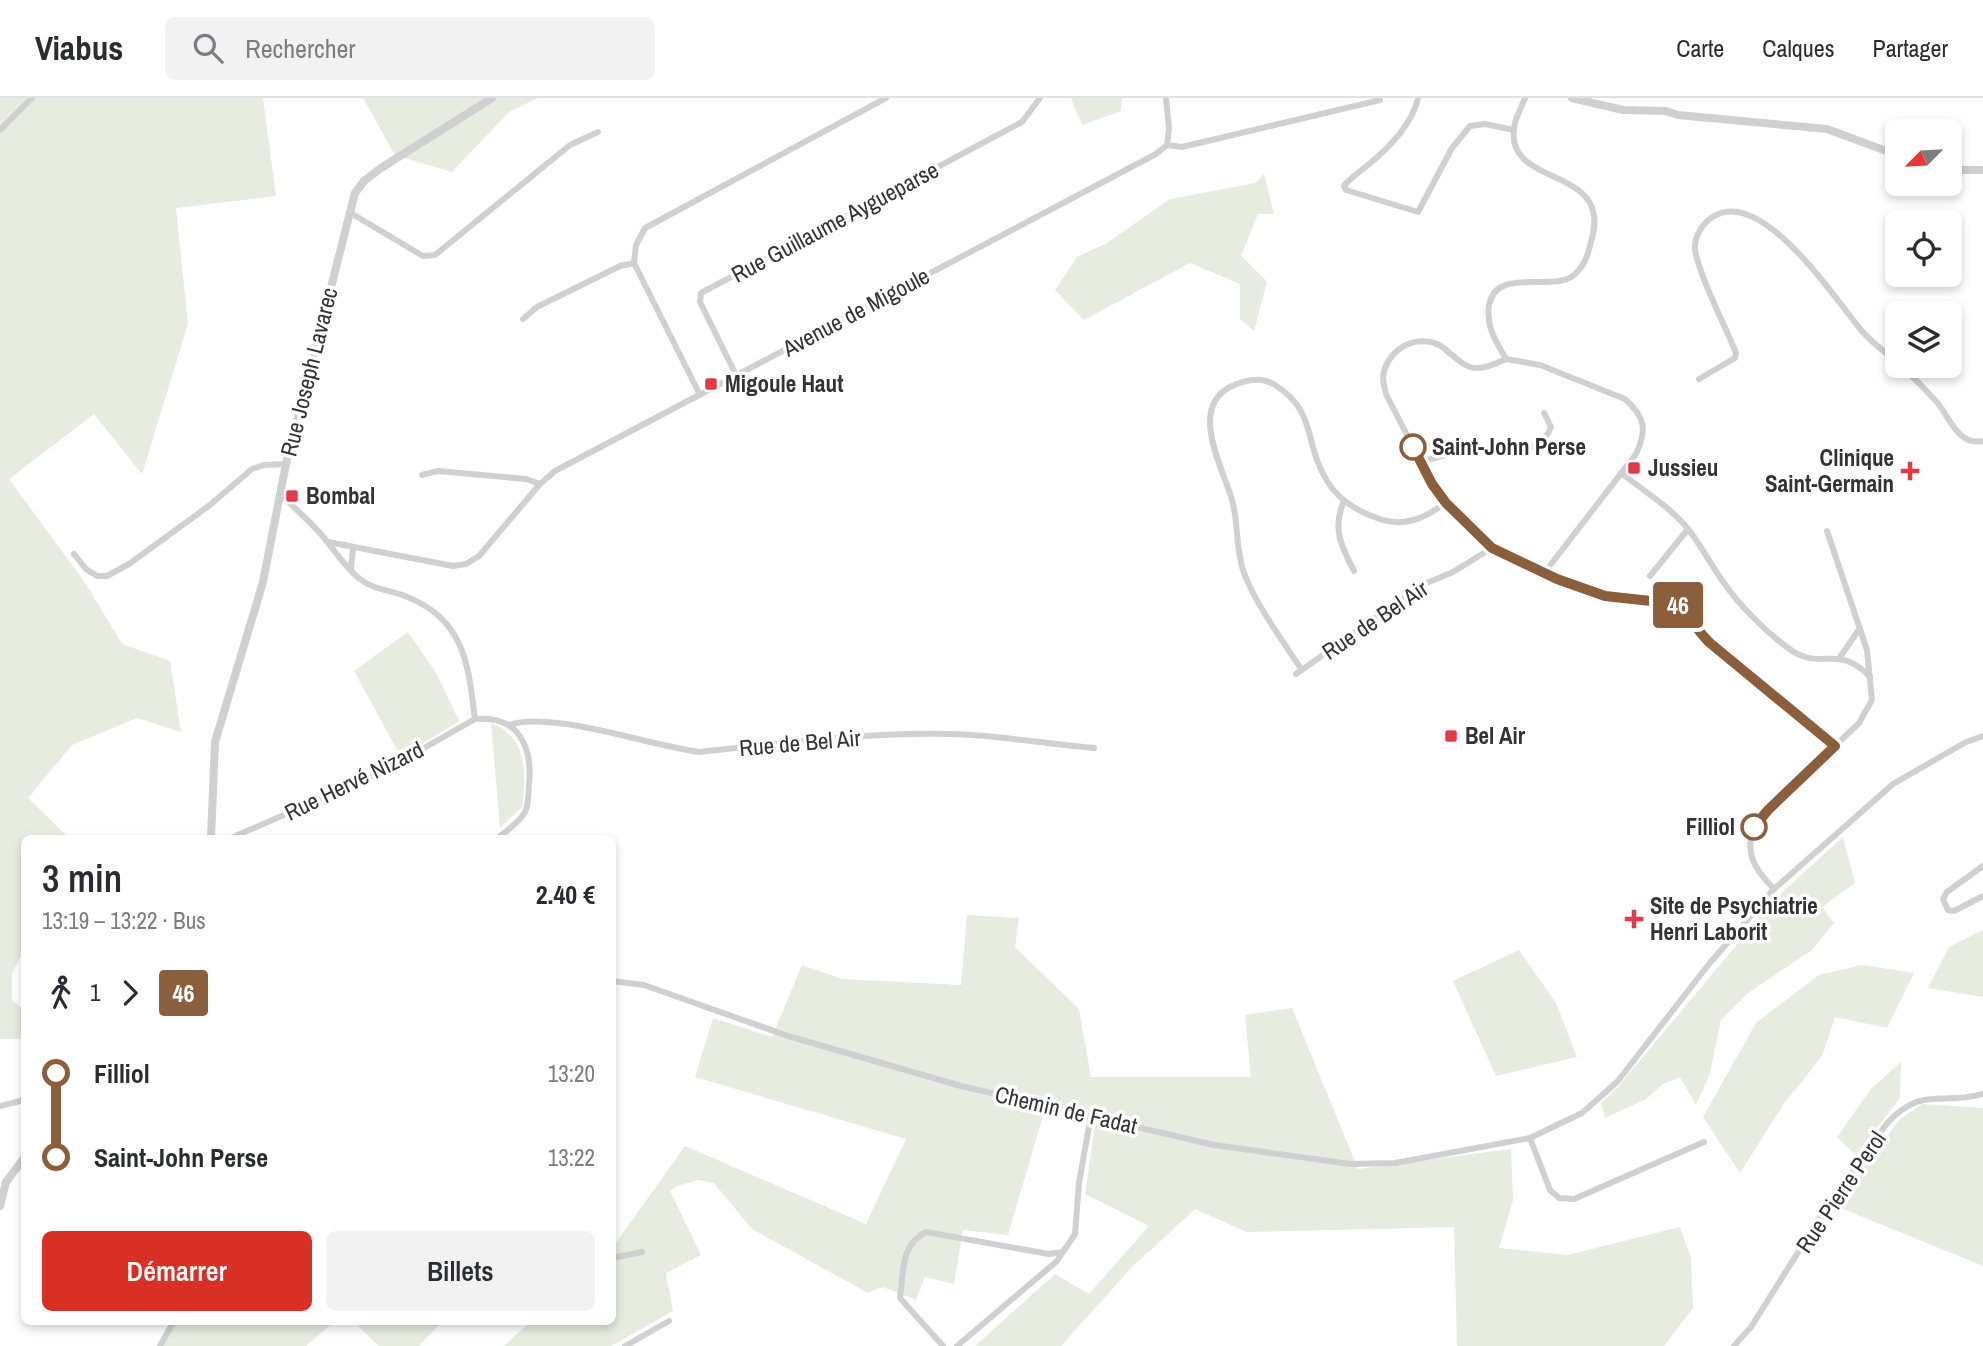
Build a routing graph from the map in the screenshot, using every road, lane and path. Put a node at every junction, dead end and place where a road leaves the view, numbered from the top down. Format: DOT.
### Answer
graph roads {
  1 [pos="32,98"];
  2 [pos="492,98"];
  3 [pos="886,98"];
  4 [pos="1040,98"];
  5 [pos="1166,98"];
  6 [pos="1418,98"];
  7 [pos="1525,98"];
  8 [pos="1572,98"];
  9 [pos="1380,100"];
  10 [pos="1514,130"];
  11 [pos="0,131"];
  12 [pos="598,132"];
  13 [pos="1167,145"];
  14 [pos="1885,151"];
  15 [pos="1962,170"];
  16 [pos="1983,170"];
  17 [pos="349,212"];
  18 [pos="634,263"];
  19 [pos="523,319"];
  20 [pos="1885,351"];
  21 [pos="1506,359"];
  22 [pos="736,375"];
  23 [pos="1914,378"];
  24 [pos="1699,379"];
  25 [pos="700,395"];
  26 [pos="1544,413"];
  27 [pos="1983,441"];
  28 [pos="1420,462"];
  29 [pos="286,464"];
  30 [pos="1621,473"];
  31 [pos="422,475"];
  32 [pos="540,484"];
  33 [pos="279,495"];
  34 [pos="1344,501"];
  35 [pos="1446,503"];
  36 [pos="1688,529"];
  37 [pos="1827,531"];
  38 [pos="328,542"];
  39 [pos="353,548"];
  40 [pos="1492,548"];
  41 [pos="74,554"];
  42 [pos="351,570"];
  43 [pos="1354,571"];
  44 [pos="1545,572"];
  45 [pos="1650,576"];
  46 [pos="1860,628"];
  47 [pos="1840,657"];
  48 [pos="1871,678"];
  49 [pos="475,719"];
  50 [pos="509,725"];
  51 [pos="1983,736"];
  52 [pos="1835,746"];
  53 [pos="1094,748"];
  54 [pos="211,835"];
  55 [pos="238,835"];
  56 [pos="501,835"];
  57 [pos="1983,866"];
  58 [pos="1774,889"];
  59 [pos="1983,896"];
  60 [pos="616,982"];
  61 [pos="1983,1094"];
  62 [pos="21,1101"];
  63 [pos="0,1106"];
  64 [pos="1091,1115"];
  65 [pos="1530,1138"];
  66 [pos="1704,1142"];
  67 [pos="21,1162"];
  68 [pos="0,1206"];
  69 [pos="642,1252"];
  70 [pos="1063,1252"];
  71 [pos="616,1257"];
  72 [pos="669,1321"];
  73 [pos="172,1325"];
  74 [pos="160,1346"];
  75 [pos="625,1346"];
  76 [pos="943,1346"];
  77 [pos="957,1346"];
  78 [pos="1734,1346"];
  1 -- 11 [label="street"];
  2 -- 17 [label="street, Rue Joseph Lavarec"];
  3 -- 18 [label="street"];
  4 -- 22 [label="street, Rue Guillaume Aygueparse"];
  5 -- 13 [label="street"];
  6 -- 10 [label="street"];
  7 -- 10 [label="street"];
  8 -- 14 [label="street"];
  9 -- 13 [label="street"];
  10 -- 21 [label="street"];
  12 -- 17 [label="street"];
  13 -- 22 [label="street, Avenue de Migoule"];
  15 -- 16 [label="street"];
  17 -- 29 [label="street, Rue Joseph Lavarec"];
  18 -- 19 [label="street"];
  18 -- 25 [label="street"];
  20 -- 24 [label="street"];
  21 -- 28 [label="street"];
  21 -- 30 [label="street"];
  22 -- 25 [label="street, Avenue de Migoule"];
  23 -- 27 [label="street"];
  25 -- 32 [label="street, Avenue de Migoule"];
  26 -- 28 [label="street"];
  28 -- 35 [label="street"];
  29 -- 33 [label="street, Rue Joseph Lavarec"];
  29 -- 41 [label="street"];
  30 -- 36 [label="street"];
  30 -- 44 [label="street"];
  31 -- 32 [label="street"];
  32 -- 39 [label="street, Avenue de Migoule"];
  33 -- 38 [label="street"];
  33 -- 54 [label="street, Rue Joseph Lavarec"];
  34 -- 35 [label="street"];
  34 -- 40 [label="street, Rue de Bel Air"];
  34 -- 43 [label="street"];
  35 -- 40 [label="street"];
  36 -- 45 [label="street"];
  36 -- 47 [label="street"];
  37 -- 46 [label="street"];
  38 -- 39 [label="street, Avenue de Migoule"];
  38 -- 42 [label="street"];
  39 -- 42 [label="street"];
  40 -- 44 [label="street"];
  42 -- 49 [label="street"];
  44 -- 52 [label="street"];
  46 -- 47 [label="street"];
  46 -- 48 [label="street"];
  47 -- 48 [label="street"];
  48 -- 52 [label="street"];
  49 -- 50 [label="street"];
  49 -- 55 [label="street, Rue Hervé Nizard"];
  50 -- 53 [label="street, Rue de Bel Air"];
  50 -- 56 [label="street"];
  51 -- 58 [label="street, Chemin de Fadat"];
  52 -- 58 [label="street"];
  57 -- 59 [label="street"];
  58 -- 65 [label="street, Chemin de Fadat"];
  60 -- 64 [label="street, Chemin de Fadat"];
  61 -- 78 [label="street, Rue Pierre Perol"];
  62 -- 63 [label="street"];
  64 -- 65 [label="street, Chemin de Fadat"];
  64 -- 70 [label="street"];
  65 -- 66 [label="street"];
  67 -- 68 [label="street"];
  69 -- 71 [label="street"];
  70 -- 76 [label="street"];
  70 -- 77 [label="street"];
  72 -- 75 [label="street"];
  73 -- 74 [label="street"];
}
